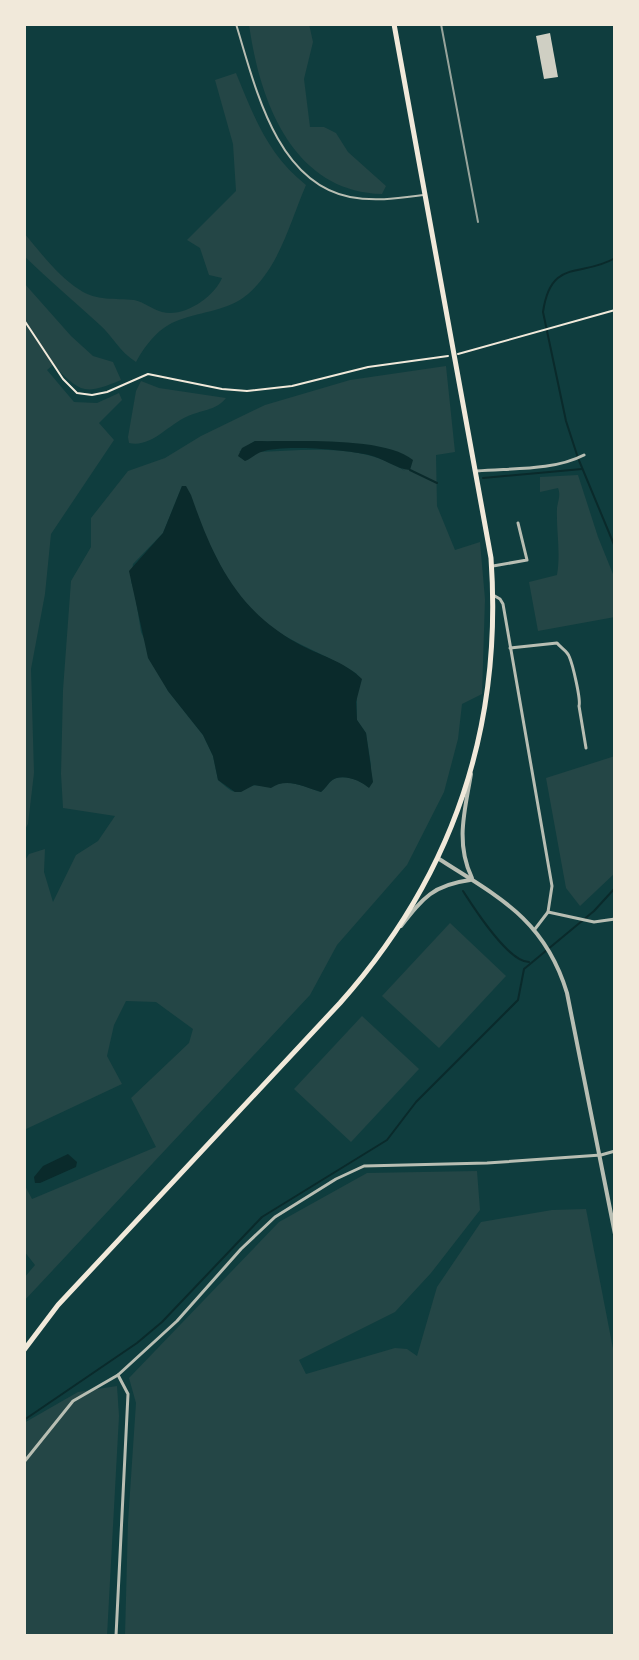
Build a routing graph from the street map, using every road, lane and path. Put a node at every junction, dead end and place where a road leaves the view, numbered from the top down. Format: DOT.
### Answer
graph roads {
  1 [pos="236,24"];
  2 [pos="394,24"];
  3 [pos="426,195"];
  4 [pos="615,310"];
  5 [pos="24,320"];
  6 [pos="462,353"];
  7 [pos="449,356"];
  8 [pos="584,455"];
  9 [pos="477,471"];
  10 [pos="518,523"];
  11 [pos="491,567"];
  12 [pos="493,595"];
  13 [pos="510,648"];
  14 [pos="586,748"];
  15 [pos="473,765"];
  16 [pos="439,859"];
  17 [pos="473,880"];
  18 [pos="548,912"];
  19 [pos="615,919"];
  20 [pos="535,929"];
  21 [pos="396,932"];
  22 [pos="615,1151"];
  23 [pos="601,1155"];
  24 [pos="615,1234"];
  25 [pos="25,1347"];
  26 [pos="118,1375"];
  27 [pos="24,1462"];
  28 [pos="116,1636"];
  1 -- 3 [label="lane"];
  2 -- 3 [label="main road"];
  3 -- 9 [label="main road"];
  4 -- 6 [label="path"];
  5 -- 7 [label="path"];
  8 -- 9 [label="street"];
  9 -- 11 [label="main road"];
  10 -- 11 [label="street"];
  11 -- 12 [label="main road"];
  12 -- 13 [label="street"];
  12 -- 15 [label="main road"];
  13 -- 14 [label="street"];
  13 -- 18 [label="street"];
  15 -- 16 [label="main road"];
  15 -- 17 [label="street"];
  16 -- 17 [label="street"];
  16 -- 21 [label="main road"];
  17 -- 20 [label="street"];
  17 -- 21 [label="street"];
  18 -- 19 [label="street"];
  18 -- 20 [label="street"];
  20 -- 23 [label="street"];
  21 -- 25 [label="main road"];
  22 -- 23 [label="street"];
  23 -- 24 [label="street"];
  23 -- 26 [label="street"];
  26 -- 27 [label="street"];
  26 -- 28 [label="street"];
}
